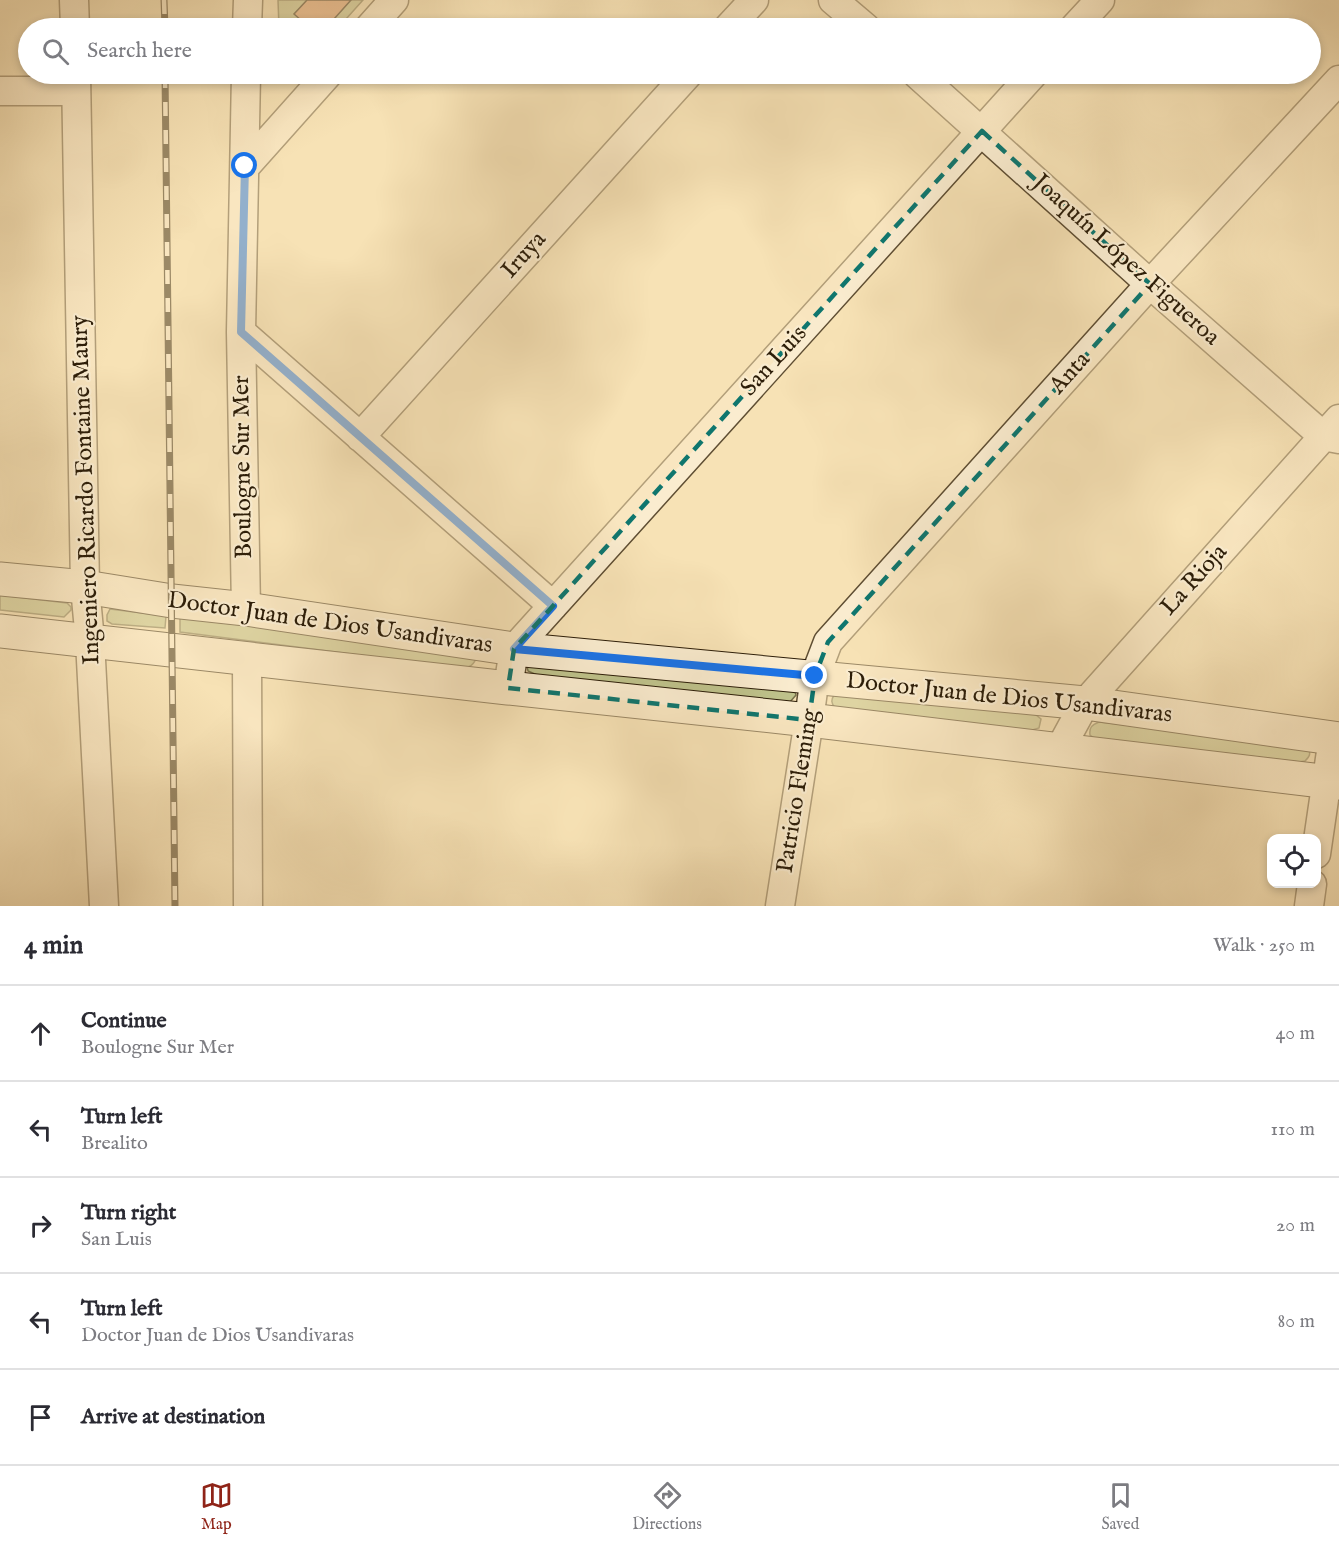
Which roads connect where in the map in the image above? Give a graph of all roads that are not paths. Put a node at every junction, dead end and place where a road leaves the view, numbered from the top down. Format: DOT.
graph roads {
  1 [pos="74,0"];
  2 [pos="248,0"];
  3 [pos="394,0"];
  4 [pos="754,0"];
  5 [pos="833,0"];
  6 [pos="1100,0"];
  7 [pos="75,18"];
  8 [pos="247,18"];
  9 [pos="378,18"];
  10 [pos="737,18"];
  11 [pos="854,18"];
  12 [pos="1083,18"];
  13 [pos="1339,80"];
  14 [pos="59,84"];
  15 [pos="76,84"];
  16 [pos="246,84"];
  17 [pos="319,84"];
  18 [pos="679,84"];
  19 [pos="928,84"];
  20 [pos="1024,84"];
  21 [pos="0,91"];
  22 [pos="982,131"];
  23 [pos="245,166"];
  24 [pos="1150,284"];
  25 [pos="241,332"];
  26 [pos="1334,431"];
  27 [pos="360,437"];
  28 [pos="0,579"];
  29 [pos="85,587"];
  30 [pos="553,606"];
  31 [pos="246,609"];
  32 [pos="0,631"];
  33 [pos="90,641"];
  34 [pos="514,649"];
  35 [pos="247,659"];
  36 [pos="815,676"];
  37 [pos="508,688"];
  38 [pos="1085,703"];
  39 [pos="809,720"];
  40 [pos="1336,739"];
  41 [pos="1060,749"];
  42 [pos="1333,782"];
  43 [pos="1321,836"];
  44 [pos="1311,888"];
  45 [pos="104,906"];
  46 [pos="248,906"];
  47 [pos="780,906"];
  48 [pos="1309,906"];
  1 -- 7 [label="street"];
  2 -- 8 [label="street"];
  3 -- 9 [label="street"];
  4 -- 10 [label="street"];
  5 -- 11 [label="street"];
  6 -- 12 [label="street"];
  13 -- 24 [label="street, Anta"];
  14 -- 21 [label="street"];
  15 -- 29 [label="street, Ingeniero Ricardo Fontaine Maury"];
  16 -- 23 [label="street, Boulogne Sur Mer"];
  17 -- 23 [label="street"];
  18 -- 27 [label="street, Iruya"];
  19 -- 22 [label="street, Joaquín López Figueroa"];
  20 -- 22 [label="street, San Luis"];
  22 -- 24 [label="street, Joaquín López Figueroa"];
  22 -- 30 [label="street, San Luis"];
  23 -- 25 [label="street, Boulogne Sur Mer"];
  24 -- 26 [label="street, Joaquín López Figueroa"];
  24 -- 36 [label="street, Anta"];
  25 -- 27 [label="street"];
  25 -- 31 [label="street, Boulogne Sur Mer"];
  26 -- 38 [label="street, La Rioja"];
  27 -- 30 [label="street"];
  28 -- 29 [label="main road, Doctor Juan de Dios Usandivaras"];
  29 -- 31 [label="main road, Doctor Juan de Dios Usandivaras"];
  29 -- 33 [label="street, Ingeniero Ricardo Fontaine Maury"];
  30 -- 34 [label="street, San Luis"];
  31 -- 34 [label="main road, Doctor Juan de Dios Usandivaras"];
  32 -- 33 [label="main road, Doctor Juan de Dios Usandivaras"];
  33 -- 35 [label="main road, Doctor Juan de Dios Usandivaras"];
  33 -- 45 [label="street, Ingeniero Ricardo Fontaine Maury"];
  34 -- 36 [label="main road, Doctor Juan de Dios Usandivaras"];
  34 -- 37 [label="street"];
  35 -- 37 [label="main road, Doctor Juan de Dios Usandivaras"];
  35 -- 46 [label="street"];
  36 -- 38 [label="main road, Doctor Juan de Dios Usandivaras"];
  36 -- 39 [label="street, Patricio Fleming"];
  37 -- 39 [label="main road, Doctor Juan de Dios Usandivaras"];
  38 -- 40 [label="main road, Doctor Juan de Dios Usandivaras"];
  38 -- 41 [label="street, La Rioja"];
  39 -- 41 [label="main road, Doctor Juan de Dios Usandivaras"];
  39 -- 47 [label="street, Patricio Fleming"];
  40 -- 42 [label="street"];
  41 -- 42 [label="main road, Doctor Juan de Dios Usandivaras"];
  42 -- 43 [label="street"];
  44 -- 48 [label="street"];
}
